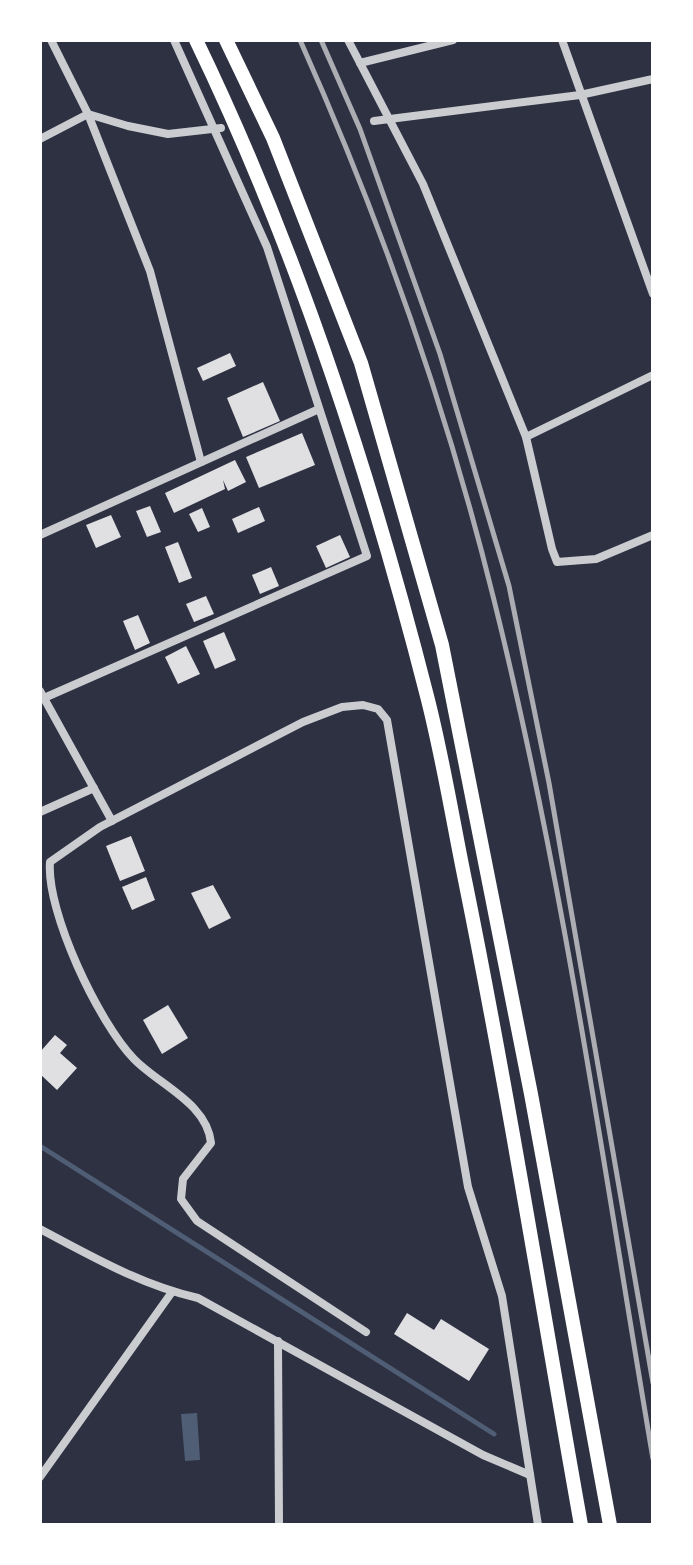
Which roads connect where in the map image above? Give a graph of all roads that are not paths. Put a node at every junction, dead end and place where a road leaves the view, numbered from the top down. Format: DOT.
graph roads {
  1 [pos="51,40"];
  2 [pos="174,40"];
  3 [pos="196,40"];
  4 [pos="226,40"];
  5 [pos="348,40"];
  6 [pos="453,40"];
  7 [pos="562,40"];
  8 [pos="360,63"];
  9 [pos="653,79"];
  10 [pos="580,95"];
  11 [pos="88,114"];
  12 [pos="388,119"];
  13 [pos="374,121"];
  14 [pos="218,128"];
  15 [pos="40,139"];
  16 [pos="653,294"];
  17 [pos="653,375"];
  18 [pos="319,409"];
  19 [pos="526,437"];
  20 [pos="201,462"];
  21 [pos="40,535"];
  22 [pos="653,535"];
  23 [pos="42,694"];
  24 [pos="94,788"];
  25 [pos="40,812"];
  26 [pos="112,821"];
  27 [pos="40,1229"];
  28 [pos="172,1292"];
  29 [pos="366,1332"];
  30 [pos="278,1341"];
  31 [pos="530,1475"];
  32 [pos="40,1477"];
  33 [pos="279,1525"];
  34 [pos="538,1525"];
  35 [pos="581,1525"];
  36 [pos="610,1525"];
  1 -- 11 [label="street"];
  2 -- 14 [label="street"];
  3 -- 35 [label="highway"];
  4 -- 36 [label="highway"];
  5 -- 8 [label="street"];
  6 -- 8 [label="street"];
  7 -- 10 [label="street"];
  8 -- 12 [label="street"];
  9 -- 10 [label="street"];
  10 -- 12 [label="street"];
  10 -- 16 [label="street"];
  11 -- 14 [label="street"];
  11 -- 15 [label="street"];
  11 -- 20 [label="street"];
  12 -- 13 [label="street"];
  12 -- 19 [label="street"];
  14 -- 18 [label="street"];
  17 -- 19 [label="street"];
  18 -- 20 [label="street"];
  18 -- 23 [label="street"];
  19 -- 22 [label="street"];
  20 -- 21 [label="street"];
  23 -- 24 [label="street"];
  24 -- 25 [label="street"];
  24 -- 26 [label="street"];
  26 -- 29 [label="street"];
  26 -- 31 [label="street"];
  27 -- 28 [label="street"];
  28 -- 30 [label="street"];
  28 -- 32 [label="street"];
  30 -- 31 [label="street"];
  30 -- 33 [label="street"];
  31 -- 34 [label="street"];
}
